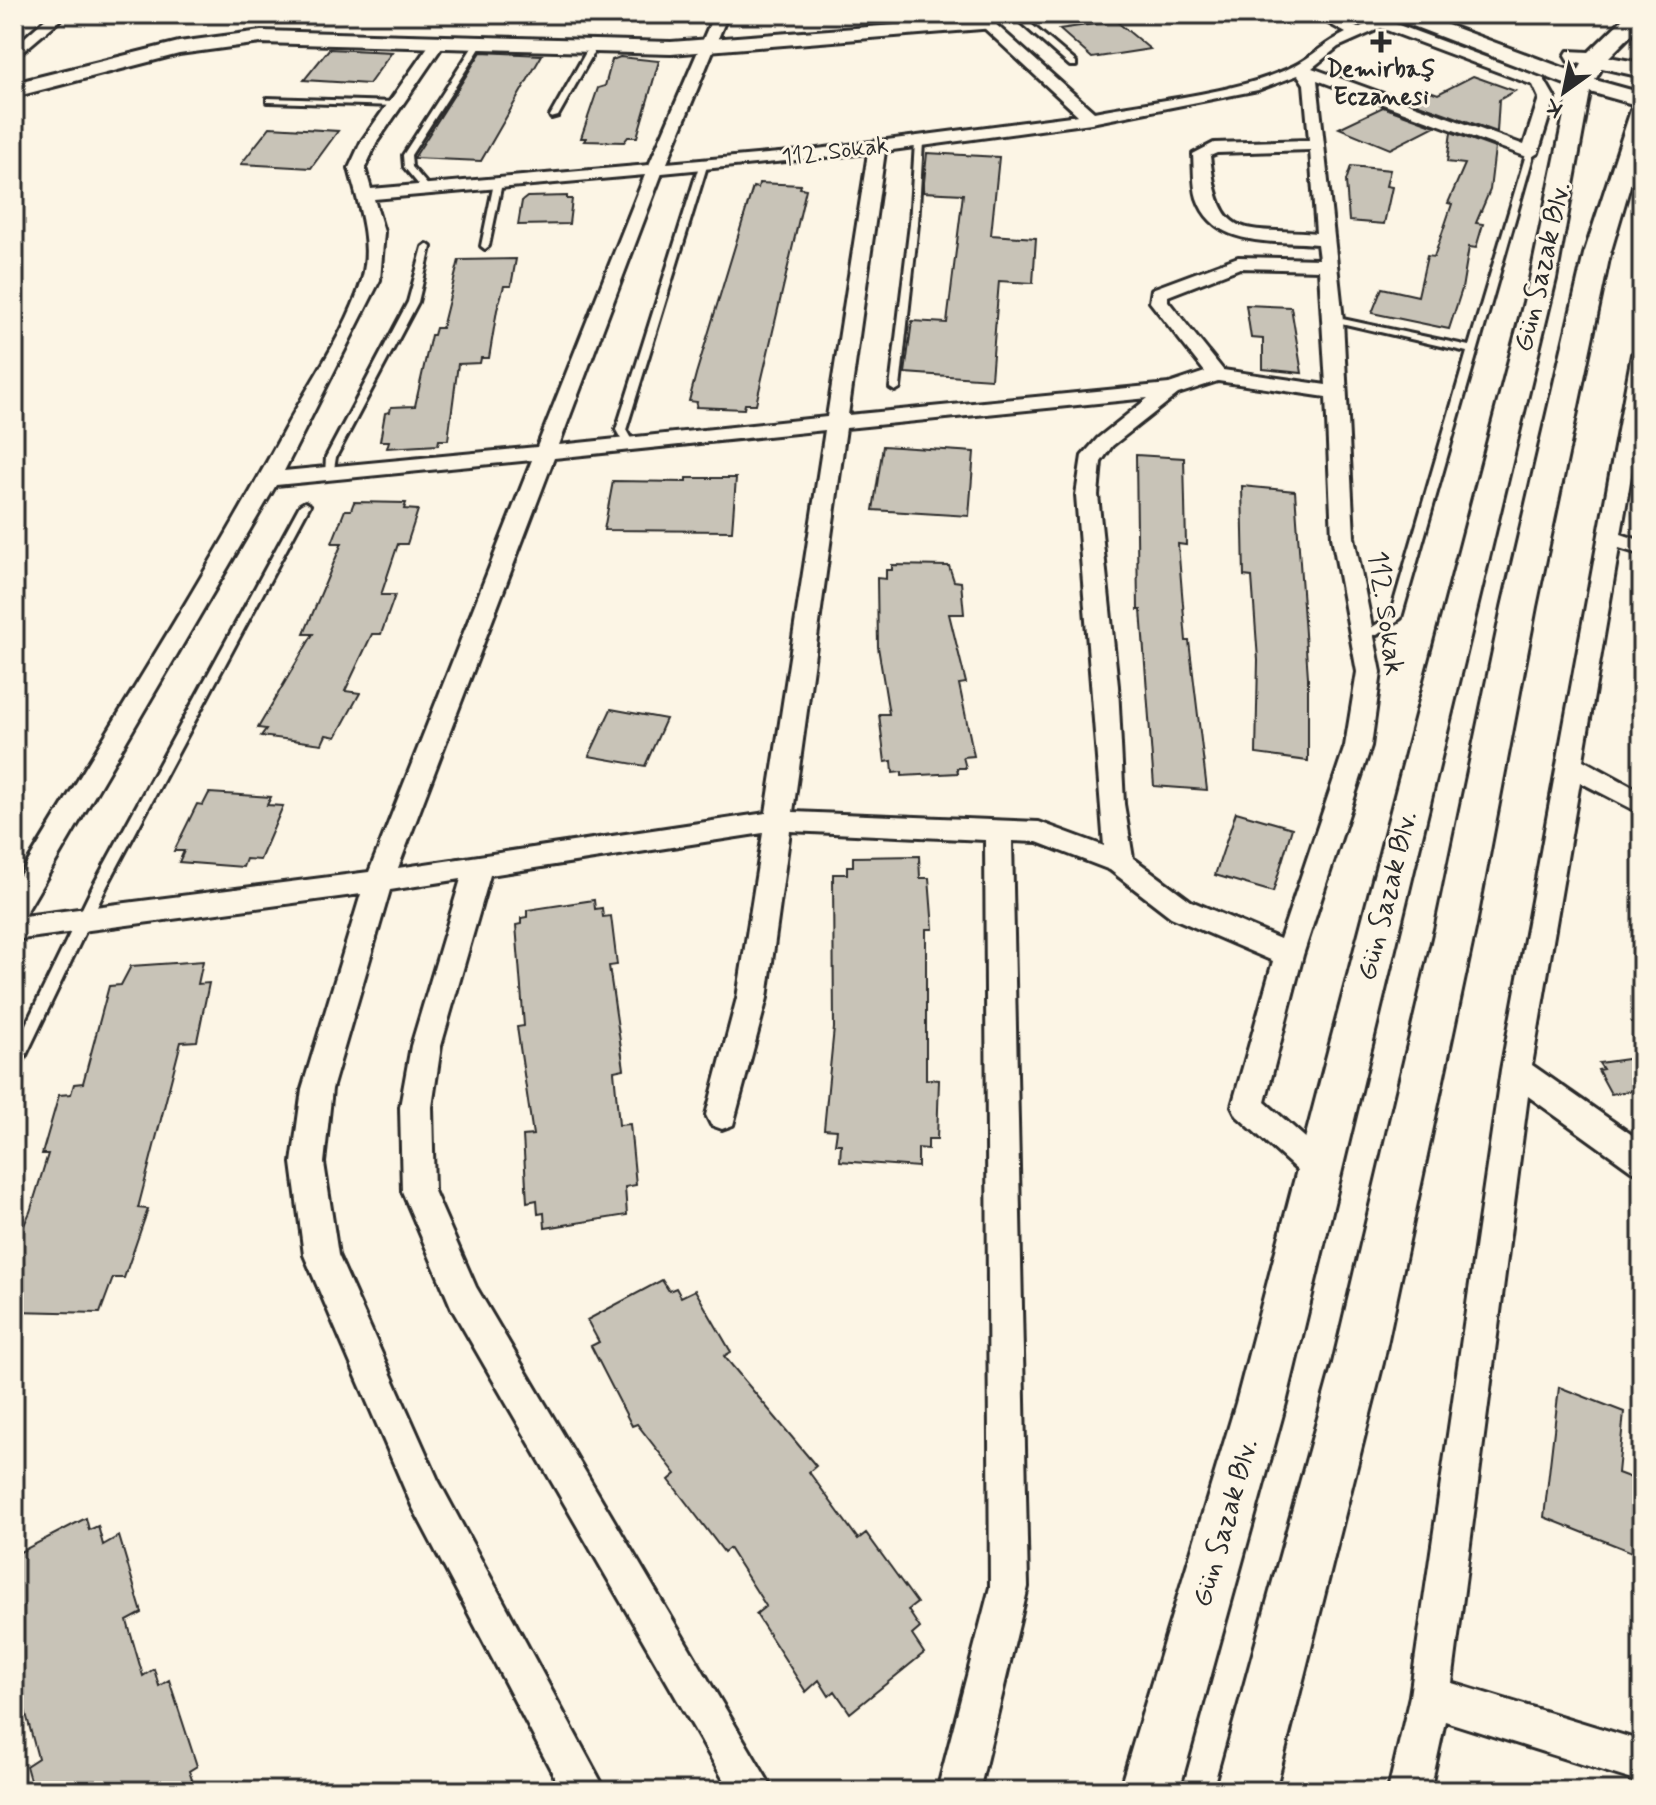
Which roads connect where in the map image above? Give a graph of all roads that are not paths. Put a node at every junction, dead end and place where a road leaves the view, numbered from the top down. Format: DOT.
graph roads {
  1 [pos="60,14"];
  2 [pos="721,14"];
  3 [pos="1015,14"];
  4 [pos="1319,14"];
  5 [pos="1640,14"];
  6 [pos="1395,16"];
  7 [pos="982,19"];
  8 [pos="1357,33"];
  9 [pos="439,41"];
  10 [pos="480,42"];
  11 [pos="594,45"];
  12 [pos="706,46"];
  13 [pos="17,53"];
  14 [pos="1073,64"];
  15 [pos="1301,69"];
  16 [pos="1642,70"];
  17 [pos="1589,71"];
  18 [pos="14,90"];
  19 [pos="270,100"];
  20 [pos="1642,100"];
  21 [pos="395,104"];
  22 [pos="1642,107"];
  23 [pos="554,116"];
  24 [pos="1091,118"];
  25 [pos="919,142"];
  26 [pos="1317,145"];
  27 [pos="877,147"];
  28 [pos="1530,153"];
  29 [pos="703,166"];
  30 [pos="655,171"];
  31 [pos="498,183"];
  32 [pos="427,189"];
  33 [pos="363,195"];
  34 [pos="1323,239"];
  35 [pos="485,246"];
  36 [pos="427,247"];
  37 [pos="1326,265"];
  38 [pos="1333,320"];
  39 [pos="1472,350"];
  40 [pos="1642,354"];
  41 [pos="1217,375"];
  42 [pos="895,388"];
  43 [pos="1171,390"];
  44 [pos="1338,393"];
  45 [pos="839,420"];
  46 [pos="1635,439"];
  47 [pos="629,444"];
  48 [pos="545,454"];
  49 [pos="329,473"];
  50 [pos="1632,478"];
  51 [pos="269,479"];
  52 [pos="305,505"];
  53 [pos="1610,538"];
  54 [pos="1642,548"];
  55 [pos="1363,631"];
  56 [pos="1571,765"];
  57 [pos="1642,804"];
  58 [pos="778,821"];
  59 [pos="998,830"];
  60 [pos="1120,863"];
  61 [pos="479,866"];
  62 [pos="379,881"];
  63 [pos="14,909"];
  64 [pos="87,917"];
  65 [pos="14,929"];
  66 [pos="1289,955"];
  67 [pos="14,1065"];
  68 [pos="1516,1070"];
  69 [pos="722,1115"];
  70 [pos="1642,1160"];
  71 [pos="1319,1170"];
  72 [pos="1430,1696"];
  73 [pos="1642,1762"];
  74 [pos="578,1788"];
  75 [pos="753,1791"];
  76 [pos="958,1791"];
  77 [pos="1149,1791"];
  78 [pos="1245,1791"];
  79 [pos="1409,1791"];
  1 -- 13 [label="street"];
  2 -- 12 [label="street"];
  3 -- 14 [label="lane"];
  4 -- 8 [label="street"];
  5 -- 17 [label="main road"];
  6 -- 8 [label="street, 112. Sokak"];
  6 -- 17 [label="main road"];
  6 -- 28 [label="street"];
  7 -- 12 [label="main road"];
  7 -- 24 [label="street"];
  8 -- 15 [label="street, 112. Sokak"];
  9 -- 10 [label="main road"];
  9 -- 18 [label="main road"];
  9 -- 21 [label="street"];
  10 -- 11 [label="main road"];
  10 -- 32 [label="lane"];
  11 -- 12 [label="main road"];
  11 -- 23 [label="lane"];
  12 -- 30 [label="street"];
  15 -- 24 [label="street, 112. Sokak"];
  15 -- 26 [label="street, 112. Sokak"];
  15 -- 28 [label="street"];
  16 -- 17 [label="main road"];
  17 -- 20 [label="main road"];
  17 -- 71 [label="main road, Gün Sazak Blv."];
  19 -- 21 [label="lane"];
  21 -- 33 [label="street"];
  22 -- 78 [label="main road, Gün Sazak Blv."];
  24 -- 25 [label="street, 112. Sokak"];
  25 -- 27 [label="street, 112. Sokak"];
  25 -- 42 [label="lane"];
  26 -- 34 [label="street, 112. Sokak"];
  26 -- 34 [label="street"];
  27 -- 29 [label="street, 112. Sokak"];
  27 -- 45 [label="street"];
  28 -- 39 [label="lane"];
  29 -- 30 [label="street, 112. Sokak"];
  29 -- 47 [label="lane"];
  30 -- 31 [label="street, 112. Sokak"];
  30 -- 48 [label="street"];
  31 -- 32 [label="street, 112. Sokak"];
  31 -- 35 [label="lane"];
  32 -- 33 [label="street, 112. Sokak"];
  33 -- 51 [label="street"];
  34 -- 37 [label="street, 112. Sokak"];
  36 -- 49 [label="lane"];
  37 -- 38 [label="street, 112. Sokak"];
  37 -- 41 [label="street"];
  38 -- 39 [label="lane"];
  38 -- 44 [label="street, 112. Sokak"];
  39 -- 55 [label="lane"];
  40 -- 46 [label="street"];
  41 -- 43 [label="street"];
  41 -- 44 [label="street"];
  43 -- 45 [label="street"];
  43 -- 60 [label="street"];
  44 -- 55 [label="street, 112. Sokak"];
  45 -- 47 [label="street"];
  45 -- 58 [label="street"];
  46 -- 50 [label="street"];
  47 -- 48 [label="street"];
  48 -- 49 [label="street"];
  48 -- 62 [label="street"];
  49 -- 51 [label="street"];
  50 -- 53 [label="street"];
  51 -- 63 [label="street"];
  52 -- 64 [label="lane"];
  53 -- 54 [label="street"];
  53 -- 56 [label="street"];
  55 -- 66 [label="street, 112. Sokak"];
  56 -- 57 [label="street"];
  56 -- 68 [label="street"];
  58 -- 59 [label="street"];
  58 -- 61 [label="street"];
  58 -- 69 [label="street"];
  59 -- 60 [label="street"];
  59 -- 76 [label="street"];
  60 -- 66 [label="street"];
  61 -- 62 [label="street"];
  61 -- 75 [label="street"];
  62 -- 64 [label="street"];
  62 -- 74 [label="street"];
  64 -- 65 [label="street"];
  64 -- 67 [label="lane"];
  66 -- 71 [label="street, 112. Sokak"];
  68 -- 70 [label="street"];
  68 -- 72 [label="street"];
  71 -- 77 [label="main road, Gün Sazak Blv."];
  72 -- 73 [label="street"];
  72 -- 79 [label="street"];
}
